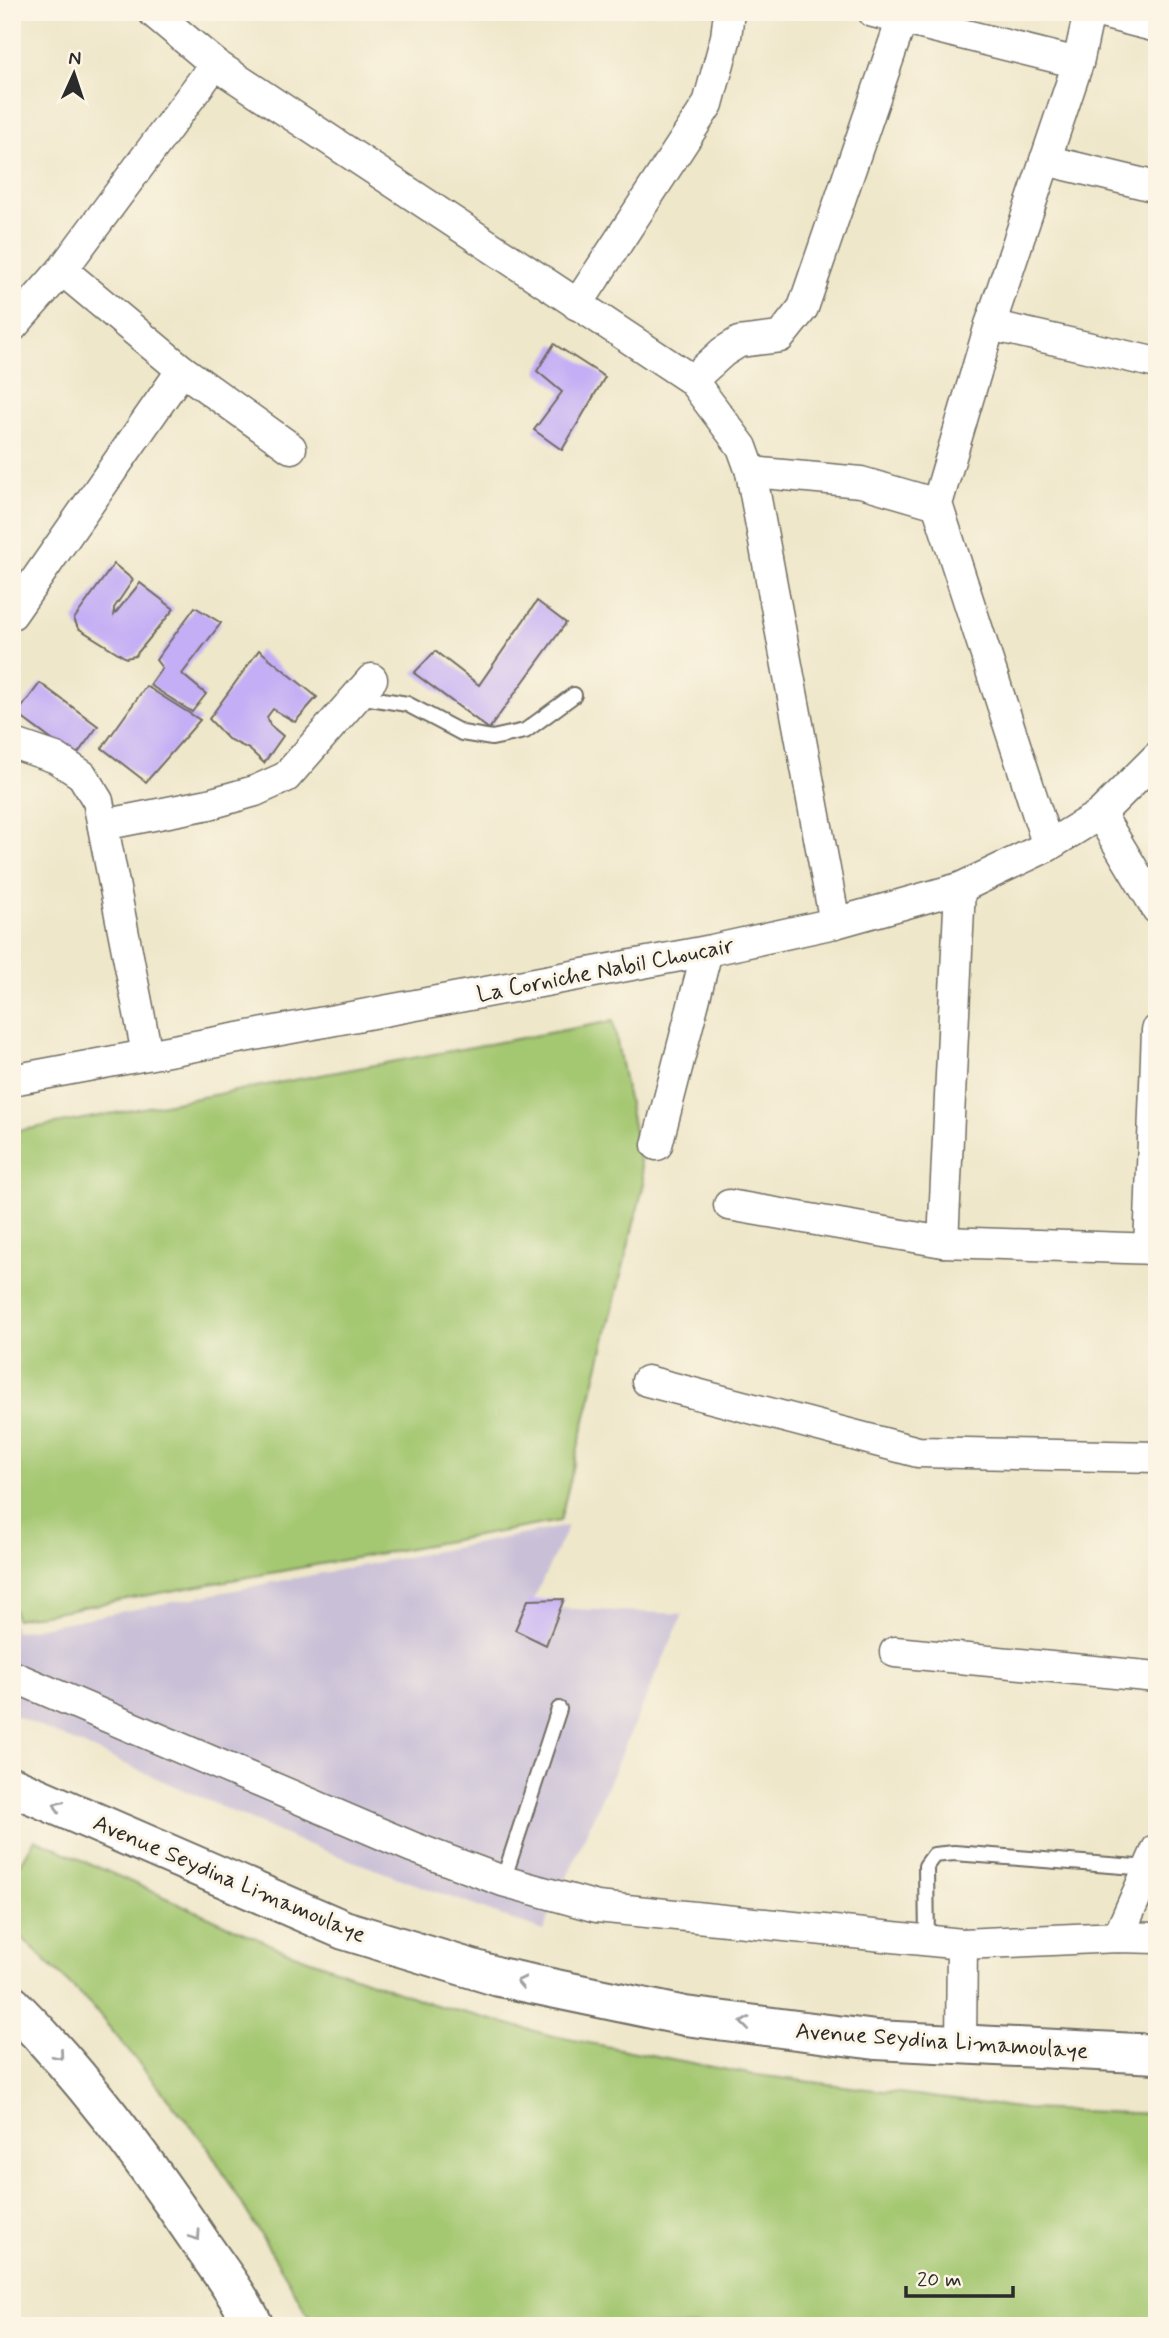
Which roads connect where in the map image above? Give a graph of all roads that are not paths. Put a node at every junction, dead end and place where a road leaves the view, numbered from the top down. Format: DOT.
graph roads {
  1 [pos="153,12"];
  2 [pos="729,12"];
  3 [pos="873,12"];
  4 [pos="1089,12"];
  5 [pos="1098,12"];
  6 [pos="911,18"];
  7 [pos="1157,27"];
  8 [pos="1078,63"];
  9 [pos="215,64"];
  10 [pos="1045,160"];
  11 [pos="1157,187"];
  12 [pos="62,270"];
  13 [pos="577,305"];
  14 [pos="990,325"];
  15 [pos="12,327"];
  16 [pos="1157,363"];
  17 [pos="182,370"];
  18 [pos="692,380"];
  19 [pos="291,448"];
  20 [pos="751,472"];
  21 [pos="937,504"];
  22 [pos="12,614"];
  23 [pos="364,688"];
  24 [pos="574,695"];
  25 [pos="12,743"];
  26 [pos="1157,757"];
  27 [pos="1100,814"];
  28 [pos="103,825"];
  29 [pos="1048,846"];
  30 [pos="960,888"];
  31 [pos="1157,909"];
  32 [pos="835,923"];
  33 [pos="707,951"];
  34 [pos="1156,1041"];
  35 [pos="147,1054"];
  36 [pos="12,1080"];
  37 [pos="657,1145"];
  38 [pos="729,1205"];
  39 [pos="943,1242"];
  40 [pos="1153,1249"];
  41 [pos="647,1381"];
  42 [pos="1157,1457"];
  43 [pos="895,1651"];
  44 [pos="12,1676"];
  45 [pos="1157,1677"];
  46 [pos="559,1709"];
  47 [pos="12,1786"];
  48 [pos="1153,1858"];
  49 [pos="503,1881"];
  50 [pos="1118,1937"];
  51 [pos="1157,1938"];
  52 [pos="927,1941"];
  53 [pos="962,1944"];
  54 [pos="12,2005"];
  55 [pos="961,2044"];
  56 [pos="1148,2054"];
  57 [pos="254,2326"];
  1 -- 9 [label="street"];
  2 -- 13 [label="street"];
  3 -- 6 [label="street"];
  4 -- 8 [label="street"];
  5 -- 7 [label="street"];
  6 -- 8 [label="street"];
  6 -- 18 [label="street"];
  8 -- 10 [label="street"];
  9 -- 12 [label="street"];
  9 -- 13 [label="street"];
  10 -- 11 [label="street"];
  10 -- 14 [label="street"];
  12 -- 15 [label="street"];
  12 -- 17 [label="street"];
  13 -- 18 [label="street"];
  14 -- 16 [label="street"];
  14 -- 21 [label="street"];
  17 -- 19 [label="street"];
  17 -- 22 [label="street"];
  18 -- 20 [label="street"];
  20 -- 21 [label="street"];
  20 -- 32 [label="street"];
  21 -- 29 [label="street"];
  23 -- 24 [label="lane"];
  23 -- 28 [label="street"];
  25 -- 28 [label="street"];
  26 -- 27 [label="street, La Corniche Nabil Choucair"];
  27 -- 29 [label="street, La Corniche Nabil Choucair"];
  27 -- 31 [label="street"];
  28 -- 35 [label="street"];
  29 -- 30 [label="street, La Corniche Nabil Choucair"];
  30 -- 32 [label="street, La Corniche Nabil Choucair"];
  30 -- 39 [label="street"];
  32 -- 33 [label="street, La Corniche Nabil Choucair"];
  33 -- 35 [label="street, La Corniche Nabil Choucair"];
  33 -- 37 [label="street"];
  34 -- 40 [label="street"];
  35 -- 36 [label="street, La Corniche Nabil Choucair"];
  38 -- 39 [label="street"];
  39 -- 40 [label="street"];
  41 -- 42 [label="street"];
  43 -- 45 [label="street"];
  44 -- 49 [label="street"];
  46 -- 49 [label="lane"];
  55 -- 47 [label="highway, Avenue Seydina Limamoulaye, one-way"];
  48 -- 50 [label="street"];
  48 -- 52 [label="lane"];
  49 -- 52 [label="street"];
  50 -- 51 [label="street"];
  50 -- 53 [label="street"];
  52 -- 53 [label="street"];
  53 -- 55 [label="street"];
  54 -- 57 [label="highway, one-way"];
  55 -- 56 [label="highway, Avenue Seydina Limamoulaye"];
}
